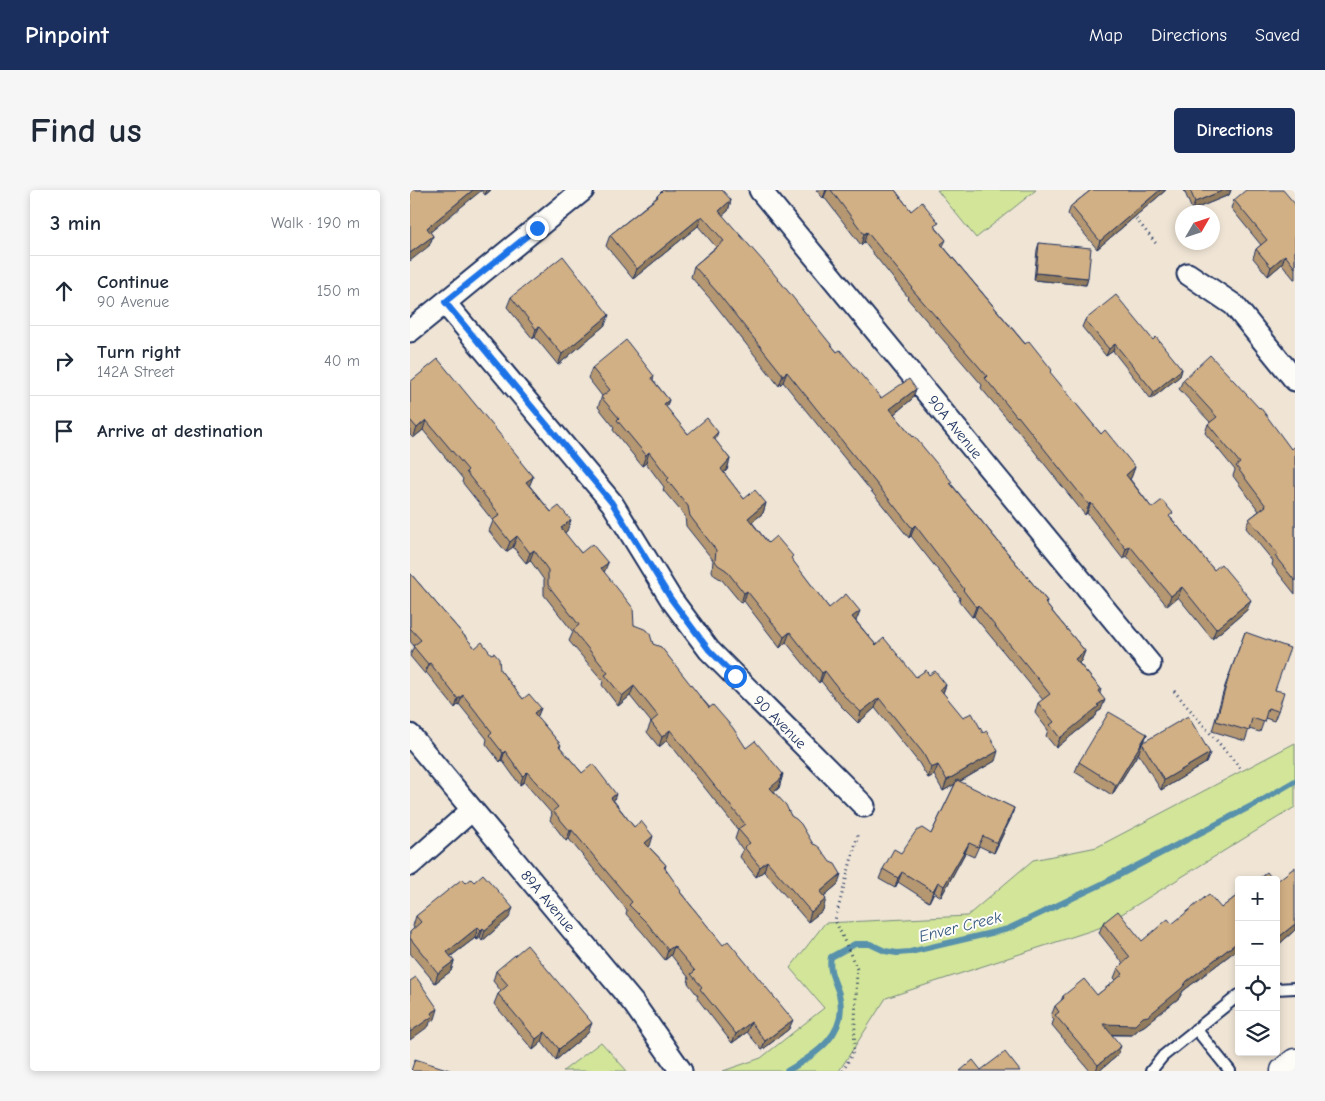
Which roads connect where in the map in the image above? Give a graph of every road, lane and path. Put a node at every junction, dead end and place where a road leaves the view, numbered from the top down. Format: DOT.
graph roads {
  1 [pos="583,190"];
  2 [pos="760,190"];
  3 [pos="1130,213"];
  4 [pos="1158,246"];
  5 [pos="1188,274"];
  6 [pos="445,302"];
  7 [pos="410,331"];
  8 [pos="1295,380"];
  9 [pos="1150,664"];
  10 [pos="1174,692"];
  11 [pos="410,735"];
  12 [pos="1241,769"];
  13 [pos="864,806"];
  14 [pos="472,810"];
  15 [pos="858,835"];
  16 [pos="410,865"];
  17 [pos="1295,988"];
  18 [pos="1280,989"];
  19 [pos="1235,998"];
  20 [pos="1196,1029"];
  21 [pos="1295,1063"];
  22 [pos="681,1071"];
  23 [pos="843,1071"];
  24 [pos="1151,1071"];
  25 [pos="1230,1071"];
  26 [pos="1284,1071"];
  1 -- 6 [label="street"];
  2 -- 9 [label="street, 90A Avenue"];
  3 -- 4 [label="path"];
  5 -- 8 [label="street"];
  6 -- 7 [label="street"];
  6 -- 13 [label="street, 90 Avenue"];
  10 -- 12 [label="path"];
  11 -- 14 [label="street, 89A Avenue"];
  14 -- 16 [label="street"];
  14 -- 22 [label="street, 89A Avenue"];
  15 -- 23 [label="path"];
  17 -- 18 [label="lane"];
  19 -- 20 [label="lane"];
  20 -- 24 [label="lane"];
  20 -- 25 [label="lane"];
  21 -- 26 [label="main road"];
}
